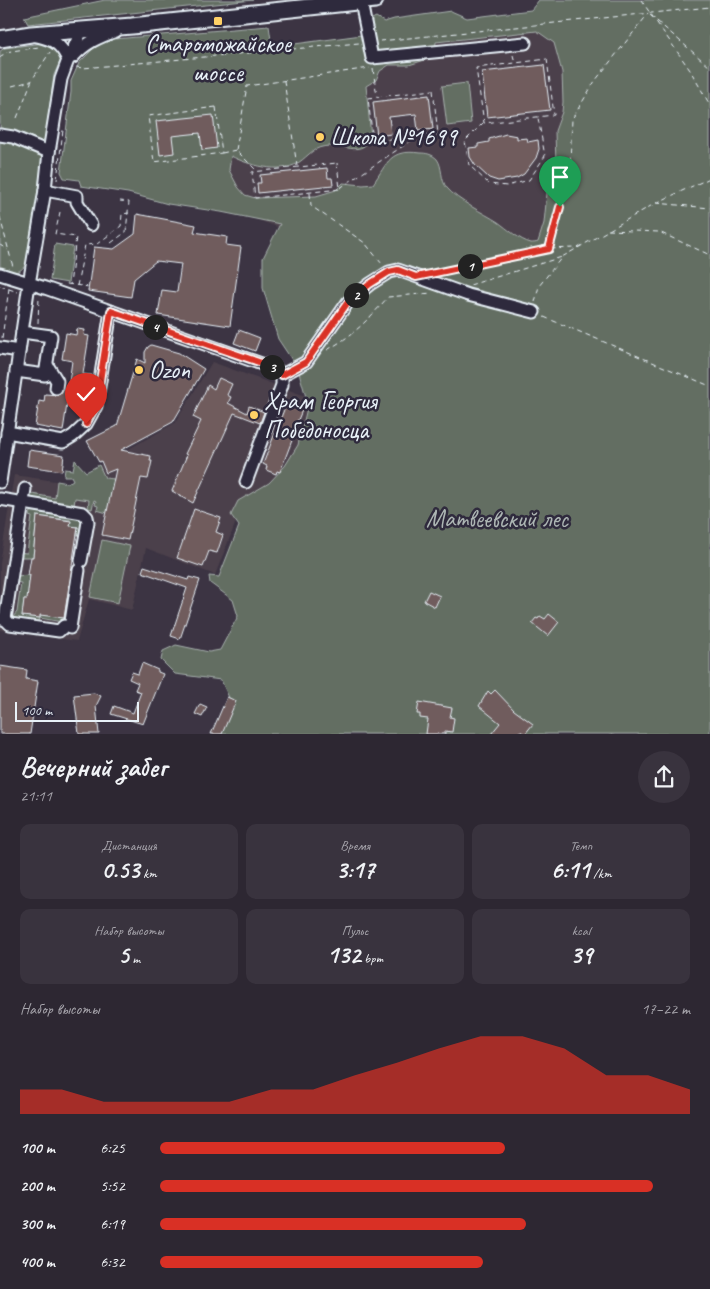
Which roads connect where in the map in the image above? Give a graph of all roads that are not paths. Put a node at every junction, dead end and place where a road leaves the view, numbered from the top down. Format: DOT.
graph roads {
  1 [pos="368,1"];
  2 [pos="132,26"];
  3 [pos="82,30"];
  4 [pos="31,34"];
  5 [pos="0,39"];
  6 [pos="524,43"];
  7 [pos="69,65"];
  8 [pos="0,135"];
  9 [pos="49,152"];
  10 [pos="45,190"];
  11 [pos="91,225"];
  12 [pos="0,274"];
  13 [pos="29,284"];
  14 [pos="111,311"];
  15 [pos="534,312"];
  16 [pos="22,332"];
  17 [pos="0,348"];
  18 [pos="19,351"];
  19 [pos="47,365"];
  20 [pos="16,371"];
  21 [pos="282,375"];
  22 [pos="56,388"];
  23 [pos="7,435"];
  24 [pos="68,446"];
  25 [pos="0,482"];
  26 [pos="246,482"];
  27 [pos="24,489"];
  28 [pos="0,499"];
  29 [pos="22,504"];
  30 [pos="3,619"];
  1 -- 2 [label="main road"];
  1 -- 6 [label="street"];
  2 -- 3 [label="main road"];
  2 -- 7 [label="street"];
  3 -- 4 [label="main road"];
  3 -- 7 [label="street"];
  4 -- 5 [label="main road"];
  4 -- 7 [label="street"];
  7 -- 9 [label="street"];
  8 -- 9 [label="street"];
  9 -- 10 [label="street"];
  10 -- 11 [label="street"];
  10 -- 13 [label="street"];
  12 -- 13 [label="street"];
  13 -- 14 [label="street"];
  13 -- 16 [label="street"];
  14 -- 21 [label="street"];
  14 -- 23 [label="street"];
  15 -- 21 [label="street"];
  16 -- 18 [label="street"];
  16 -- 19 [label="street"];
  17 -- 18 [label="street"];
  18 -- 20 [label="street"];
  19 -- 20 [label="street"];
  19 -- 22 [label="street"];
  20 -- 23 [label="street"];
  21 -- 26 [label="street"];
  23 -- 24 [label="street"];
  23 -- 25 [label="street"];
  27 -- 29 [label="street"];
  28 -- 29 [label="street"];
  29 -- 30 [label="street"];
  29 -- 30 [label="street"];
}
